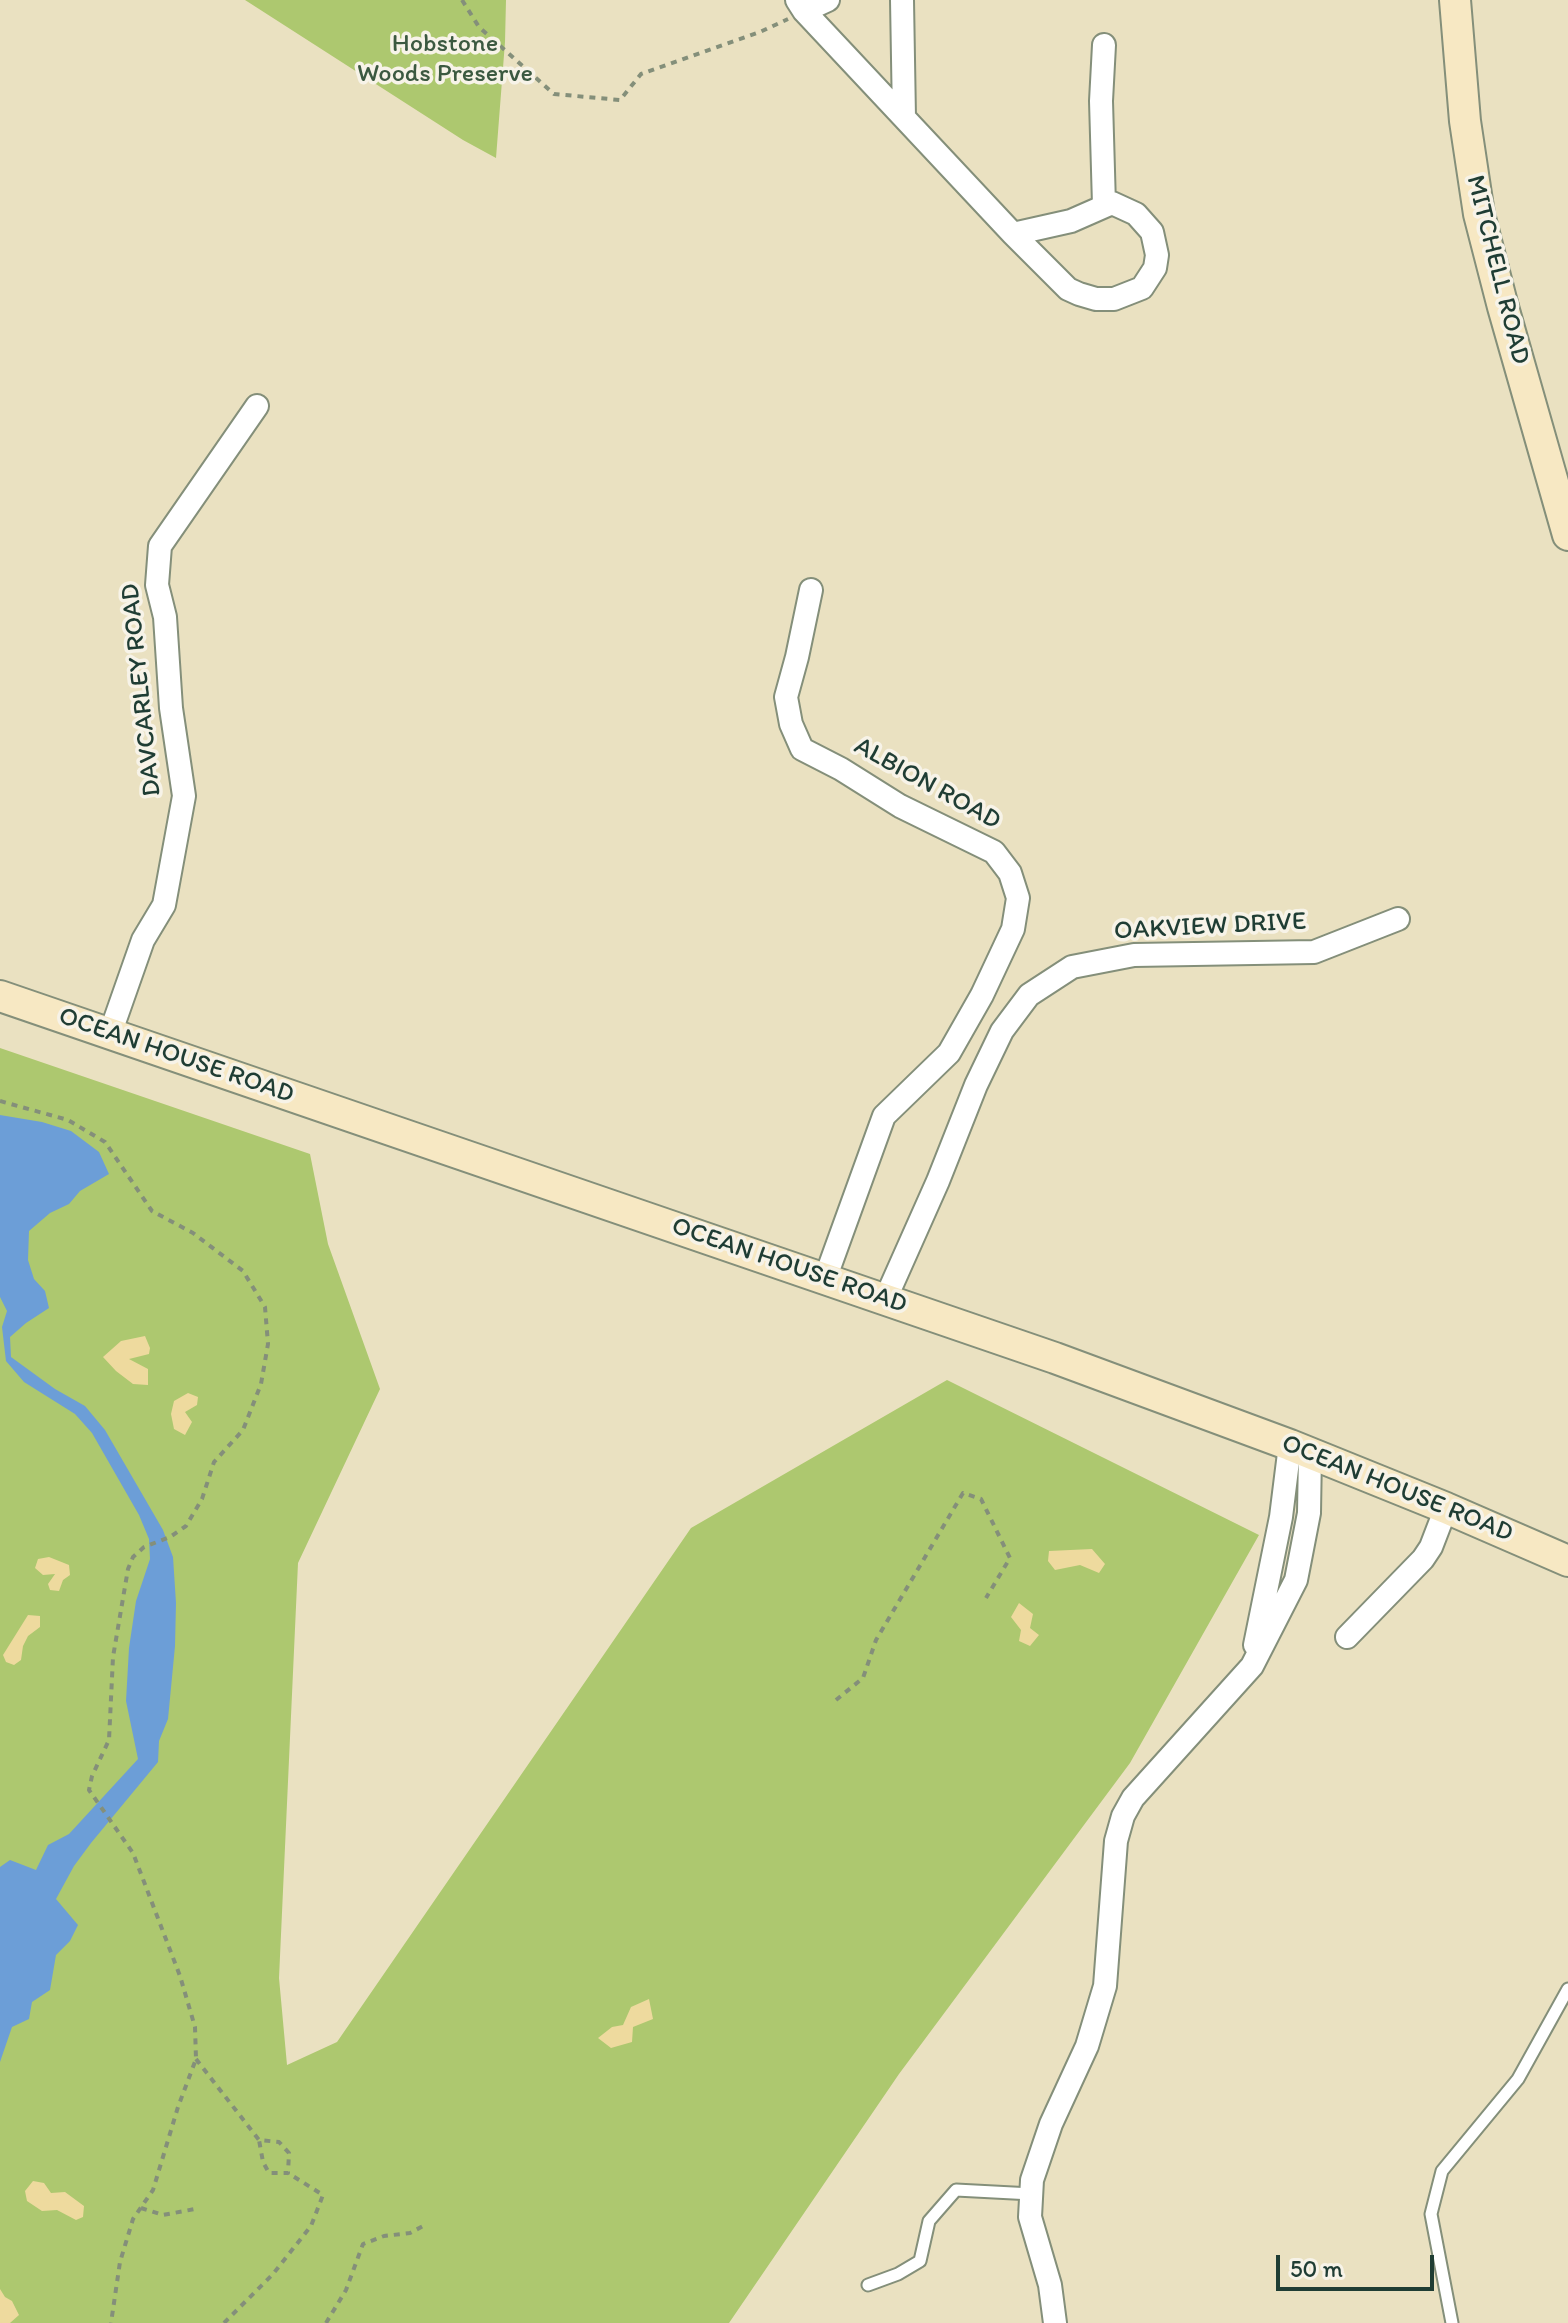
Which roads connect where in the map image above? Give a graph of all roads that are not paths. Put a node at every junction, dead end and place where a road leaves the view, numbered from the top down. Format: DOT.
graph roads {
  1 [pos="828,0"];
  2 [pos="902,0"];
  3 [pos="1455,0"];
  4 [pos="801,5"];
  5 [pos="1104,45"];
  6 [pos="904,117"];
  7 [pos="1104,205"];
  8 [pos="1013,234"];
  9 [pos="257,406"];
  10 [pos="1568,535"];
  11 [pos="811,590"];
  12 [pos="1398,919"];
  13 [pos="0,996"];
  14 [pos="110,1034"];
  15 [pos="825,1279"];
  16 [pos="885,1300"];
  17 [pos="1300,1449"];
  18 [pos="1446,1508"];
  19 [pos="1568,1561"];
  20 [pos="1347,1637"];
  21 [pos="1568,1989"];
  22 [pos="1032,2194"];
  23 [pos="868,2285"];
  24 [pos="1055,2323"];
  25 [pos="1452,2323"];
  1 -- 4 [label="street"];
  2 -- 6 [label="street"];
  3 -- 10 [label="main road, MITCHELL ROAD"];
  4 -- 6 [label="street"];
  5 -- 7 [label="street"];
  6 -- 8 [label="street"];
  7 -- 8 [label="street"];
  7 -- 8 [label="street"];
  9 -- 14 [label="street, DAVCARLEY ROAD"];
  11 -- 15 [label="street, ALBION ROAD"];
  12 -- 16 [label="street, OAKVIEW DRIVE"];
  13 -- 14 [label="main road, OCEAN HOUSE ROAD"];
  14 -- 15 [label="main road, OCEAN HOUSE ROAD"];
  15 -- 16 [label="main road, OCEAN HOUSE ROAD"];
  16 -- 17 [label="main road, OCEAN HOUSE ROAD"];
  17 -- 18 [label="main road, OCEAN HOUSE ROAD"];
  17 -- 22 [label="street"];
  18 -- 19 [label="main road, OCEAN HOUSE ROAD"];
  18 -- 20 [label="street"];
  21 -- 25 [label="lane"];
  22 -- 23 [label="lane"];
  22 -- 24 [label="street"];
}
